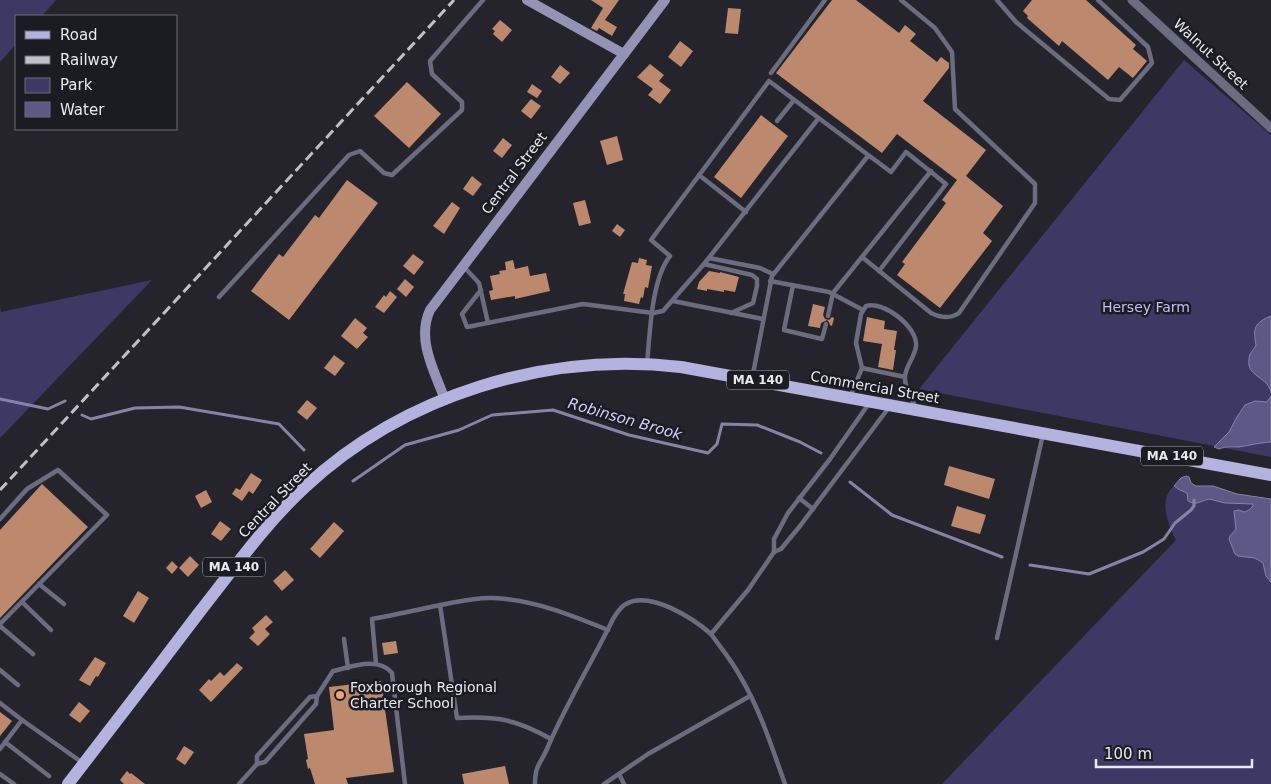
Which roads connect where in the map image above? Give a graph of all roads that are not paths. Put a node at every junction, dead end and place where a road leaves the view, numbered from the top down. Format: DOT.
graph roads {
  1 [pos="483,0"];
  2 [pos="527,0"];
  3 [pos="665,0"];
  4 [pos="825,0"];
  5 [pos="901,0"];
  6 [pos="996,0"];
  7 [pos="1098,0"];
  8 [pos="1132,0"];
  9 [pos="624,54"];
  10 [pos="771,73"];
  11 [pos="794,100"];
  12 [pos="818,119"];
  13 [pos="777,121"];
  14 [pos="1271,128"];
  15 [pos="868,156"];
  16 [pos="931,171"];
  17 [pos="699,175"];
  18 [pos="746,212"];
  19 [pos="862,257"];
  20 [pos="709,258"];
  21 [pos="704,264"];
  22 [pos="462,266"];
  23 [pos="879,271"];
  24 [pos="773,274"];
  25 [pos="770,282"];
  26 [pos="793,285"];
  27 [pos="481,290"];
  28 [pos="833,293"];
  29 [pos="219,297"];
  30 [pos="673,301"];
  31 [pos="863,310"];
  32 [pos="653,313"];
  33 [pos="731,313"];
  34 [pos="828,316"];
  35 [pos="763,319"];
  36 [pos="488,323"];
  37 [pos="826,324"];
  38 [pos="647,364"];
  39 [pos="862,368"];
  40 [pos="905,377"];
  41 [pos="752,380"];
  42 [pos="850,397"];
  43 [pos="445,400"];
  44 [pos="870,401"];
  45 [pos="891,405"];
  46 [pos="917,410"];
  47 [pos="1043,432"];
  48 [pos="1271,475"];
  49 [pos="799,498"];
  50 [pos="813,509"];
  51 [pos="0,519"];
  52 [pos="774,552"];
  53 [pos="40,584"];
  54 [pos="22,602"];
  55 [pos="64,604"];
  56 [pos="440,605"];
  57 [pos="0,625"];
  58 [pos="51,630"];
  59 [pos="608,630"];
  60 [pos="711,634"];
  61 [pos="997,638"];
  62 [pos="344,639"];
  63 [pos="33,654"];
  64 [pos="376,664"];
  65 [pos="348,668"];
  66 [pos="0,670"];
  67 [pos="18,685"];
  68 [pos="317,696"];
  69 [pos="750,696"];
  70 [pos="0,703"];
  71 [pos="22,720"];
  72 [pos="551,739"];
  73 [pos="5,742"];
  74 [pos="0,749"];
  75 [pos="84,764"];
  76 [pos="257,764"];
  77 [pos="0,774"];
  78 [pos="619,774"];
  79 [pos="49,776"];
  80 [pos="14,784"];
  81 [pos="68,784"];
  82 [pos="239,784"];
  83 [pos="405,784"];
  84 [pos="535,784"];
  85 [pos="604,784"];
  86 [pos="624,784"];
  87 [pos="785,784"];
  1 -- 29 [label="lane"];
  2 -- 9 [label="main road"];
  3 -- 9 [label="main road, Central Street"];
  4 -- 10 [label="lane"];
  5 -- 23 [label="lane"];
  6 -- 7 [label="lane"];
  8 -- 14 [label="street, Walnut Street"];
  9 -- 22 [label="main road, Central Street"];
  11 -- 12 [label="lane"];
  11 -- 13 [label="lane"];
  11 -- 17 [label="lane"];
  12 -- 15 [label="lane"];
  12 -- 18 [label="lane"];
  15 -- 16 [label="lane"];
  15 -- 24 [label="lane"];
  16 -- 19 [label="lane"];
  16 -- 23 [label="lane"];
  17 -- 18 [label="lane"];
  17 -- 32 [label="lane"];
  18 -- 20 [label="lane"];
  19 -- 23 [label="lane"];
  19 -- 28 [label="lane"];
  20 -- 21 [label="lane"];
  20 -- 24 [label="lane"];
  21 -- 30 [label="lane"];
  21 -- 33 [label="lane"];
  22 -- 27 [label="lane"];
  22 -- 43 [label="main road, Central Street"];
  24 -- 25 [label="lane"];
  25 -- 26 [label="lane"];
  25 -- 35 [label="lane"];
  26 -- 28 [label="lane"];
  26 -- 37 [label="lane"];
  27 -- 36 [label="lane"];
  27 -- 36 [label="lane"];
  28 -- 31 [label="lane"];
  28 -- 34 [label="lane"];
  30 -- 32 [label="lane"];
  30 -- 33 [label="lane"];
  31 -- 39 [label="lane"];
  31 -- 40 [label="lane"];
  32 -- 36 [label="lane"];
  32 -- 38 [label="lane"];
  33 -- 35 [label="lane"];
  35 -- 41 [label="lane"];
  38 -- 41 [label="main road, Commercial Street / MA 140"];
  38 -- 43 [label="main road, Commercial Street / MA 140"];
  39 -- 40 [label="lane"];
  39 -- 42 [label="lane"];
  40 -- 46 [label="lane"];
  41 -- 42 [label="main road, Commercial Street / MA 140"];
  42 -- 44 [label="main road, Commercial Street / MA 140"];
  43 -- 75 [label="main road, Central Street / MA 140"];
  44 -- 45 [label="main road, Commercial Street / MA 140"];
  44 -- 49 [label="lane"];
  45 -- 46 [label="main road, Commercial Street / MA 140"];
  45 -- 50 [label="lane"];
  46 -- 47 [label="main road, Commercial Street / MA 140"];
  47 -- 48 [label="main road, Commercial Street / MA 140"];
  47 -- 61 [label="lane"];
  49 -- 50 [label="lane"];
  49 -- 52 [label="lane"];
  50 -- 52 [label="lane"];
  51 -- 53 [label="lane"];
  52 -- 60 [label="lane"];
  53 -- 54 [label="lane"];
  53 -- 55 [label="lane"];
  54 -- 57 [label="lane"];
  54 -- 58 [label="lane"];
  56 -- 59 [label="lane"];
  56 -- 64 [label="lane"];
  56 -- 72 [label="lane"];
  57 -- 63 [label="lane"];
  59 -- 60 [label="lane"];
  59 -- 72 [label="lane"];
  60 -- 69 [label="lane"];
  62 -- 65 [label="lane"];
  64 -- 65 [label="lane"];
  64 -- 83 [label="lane"];
  65 -- 68 [label="lane"];
  66 -- 67 [label="lane"];
  68 -- 76 [label="lane"];
  68 -- 76 [label="lane"];
  69 -- 78 [label="lane"];
  69 -- 87 [label="lane"];
  70 -- 71 [label="lane"];
  71 -- 73 [label="lane"];
  71 -- 75 [label="lane"];
  72 -- 84 [label="lane"];
  73 -- 74 [label="lane"];
  73 -- 79 [label="lane"];
  75 -- 81 [label="main road, Central Street / MA 140"];
  76 -- 82 [label="lane"];
  77 -- 80 [label="lane"];
  78 -- 85 [label="lane"];
  78 -- 86 [label="lane"];
}
